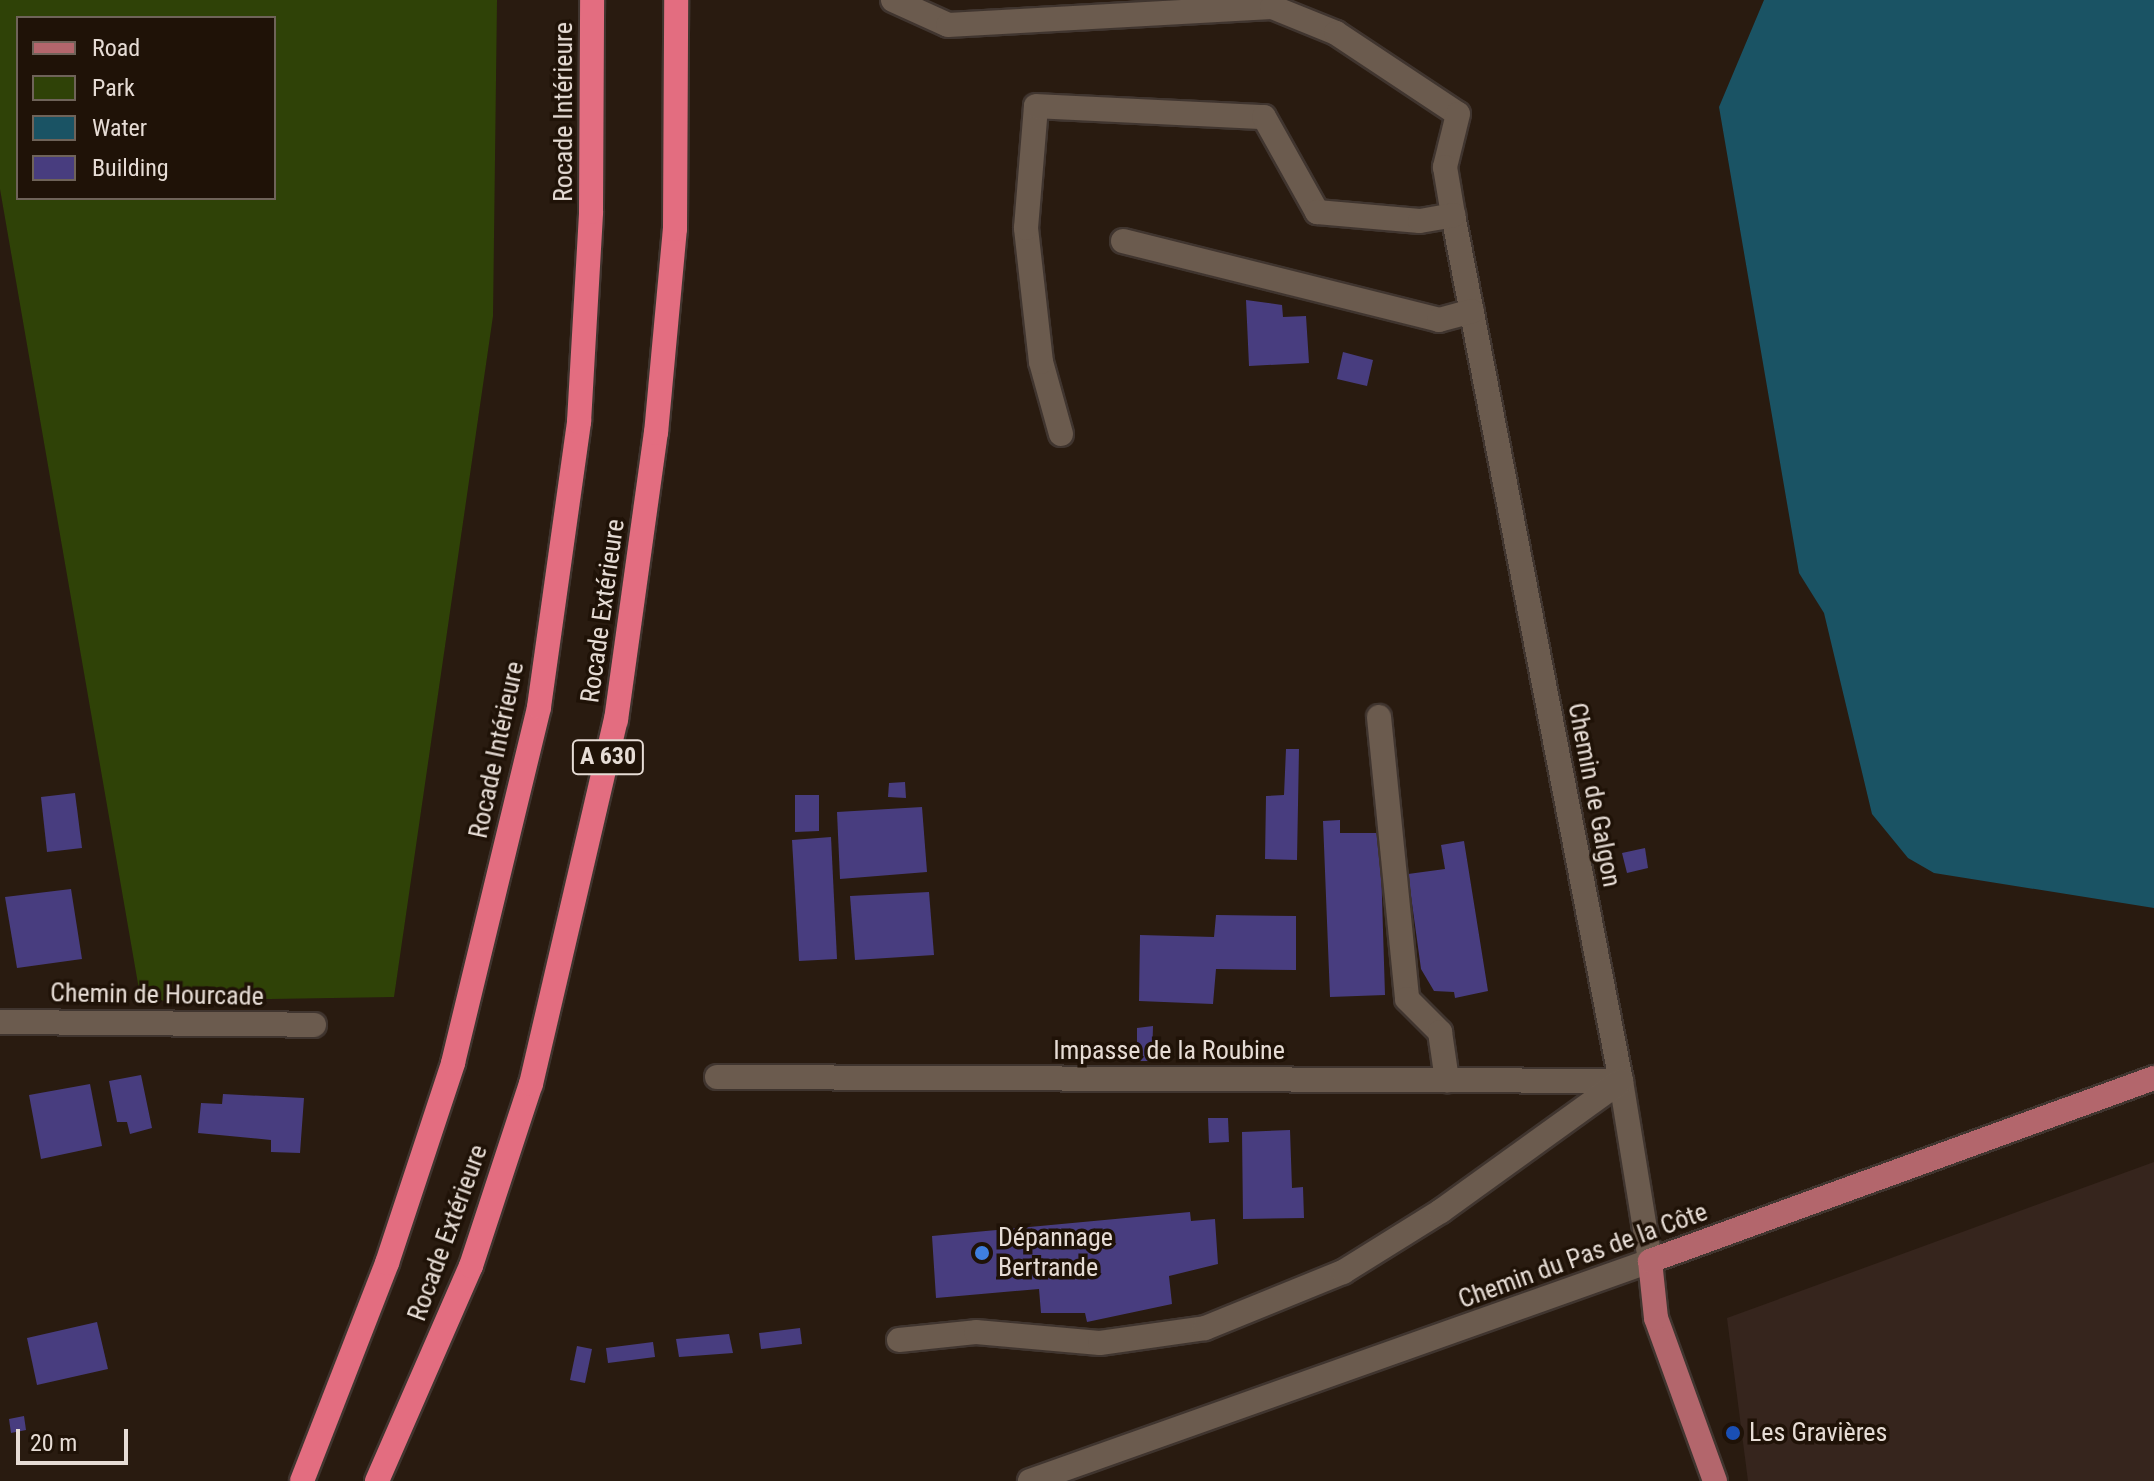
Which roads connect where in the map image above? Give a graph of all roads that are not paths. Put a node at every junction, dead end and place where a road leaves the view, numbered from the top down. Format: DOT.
graph roads {
  1 [pos="592,0"];
  2 [pos="676,0"];
  3 [pos="893,0"];
  4 [pos="1453,215"];
  5 [pos="1123,241"];
  6 [pos="1472,311"];
  7 [pos="1061,434"];
  8 [pos="1379,717"];
  9 [pos="0,1022"];
  10 [pos="314,1025"];
  11 [pos="717,1077"];
  12 [pos="2154,1078"];
  13 [pos="1447,1080"];
  14 [pos="1621,1081"];
  15 [pos="1650,1261"];
  16 [pos="899,1340"];
  17 [pos="302,1481"];
  18 [pos="377,1481"];
  19 [pos="1030,1481"];
  20 [pos="1715,1481"];
  1 -- 17 [label="highway, Rocade Intérieure / A 630"];
  2 -- 18 [label="highway, Rocade Extérieure / A 630"];
  3 -- 4 [label="street, Chemin de Galgon"];
  4 -- 6 [label="street, Chemin de Galgon"];
  4 -- 7 [label="street"];
  5 -- 6 [label="street"];
  6 -- 14 [label="street, Chemin de Galgon"];
  8 -- 13 [label="street"];
  9 -- 10 [label="street, Chemin de Hourcade"];
  11 -- 13 [label="street, Impasse de la Roubine"];
  12 -- 15 [label="main road, Chemin du Pas de la Côte"];
  13 -- 14 [label="street, Impasse de la Roubine"];
  14 -- 15 [label="street, Chemin de Galgon"];
  14 -- 16 [label="street"];
  15 -- 19 [label="street, Chemin du Pas de la Côte"];
  15 -- 20 [label="main road, Chemin de Galgon"];
}
